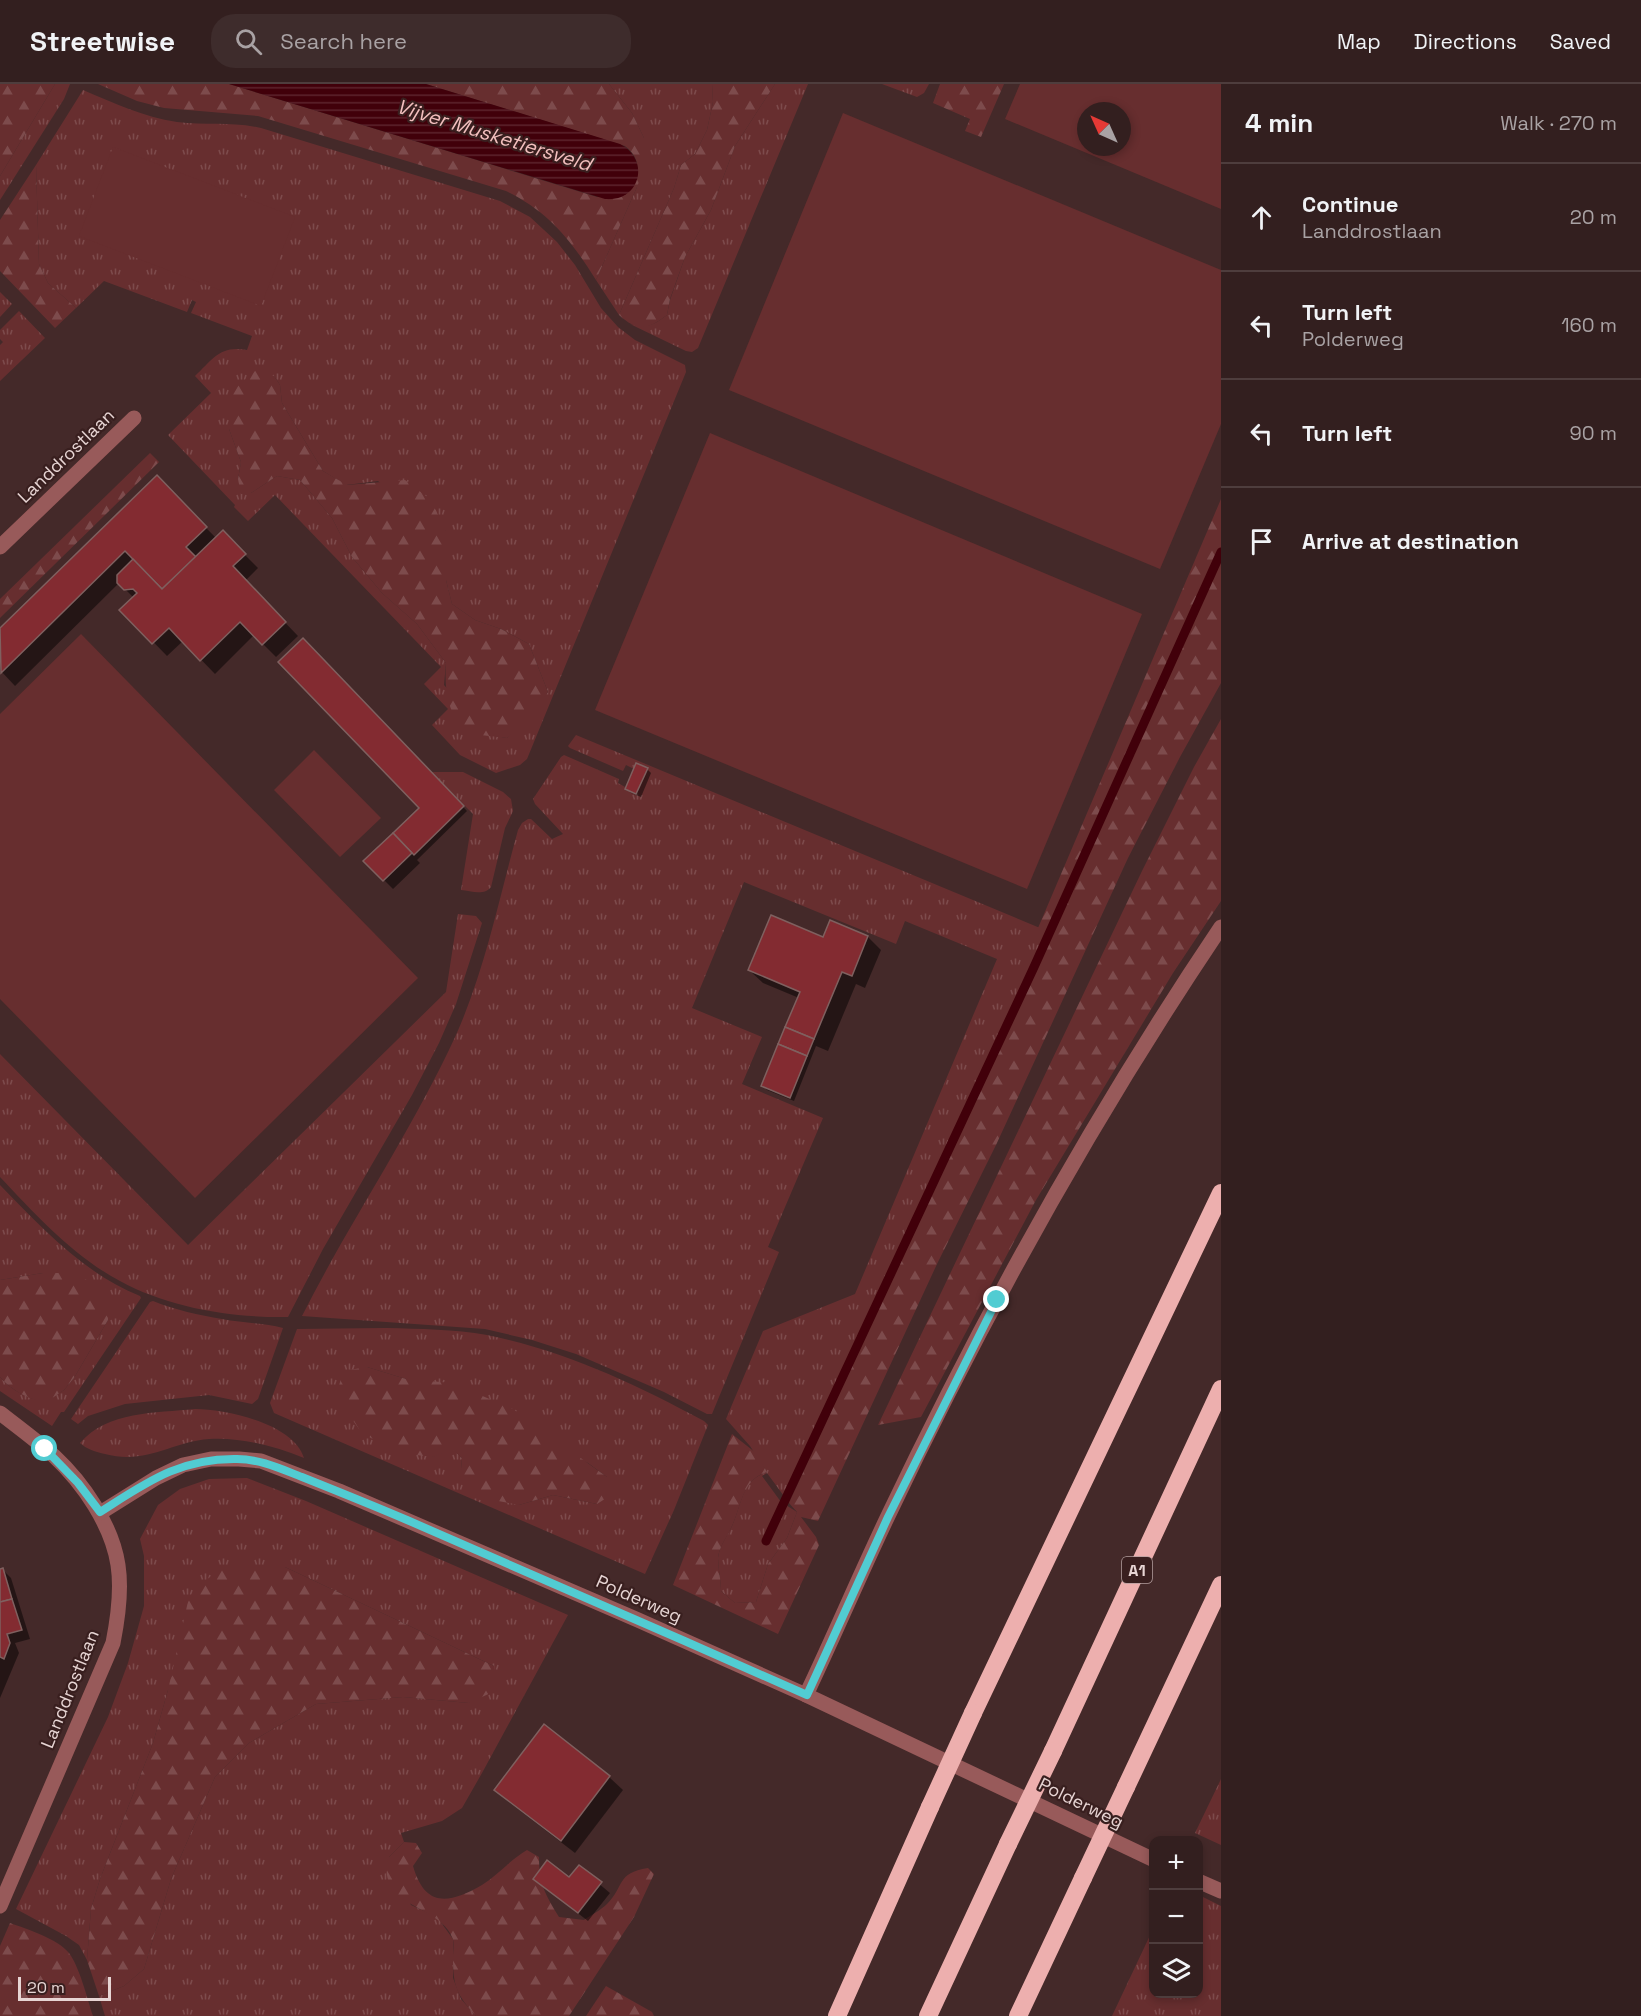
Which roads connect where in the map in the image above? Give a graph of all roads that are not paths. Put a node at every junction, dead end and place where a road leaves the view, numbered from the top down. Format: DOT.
graph roads {
  1 [pos="134,418"];
  2 [pos="0,547"];
  3 [pos="1221,927"];
  4 [pos="1221,1193"];
  5 [pos="1221,1389"];
  6 [pos="0,1413"];
  7 [pos="100,1512"];
  8 [pos="1221,1585"];
  9 [pos="807,1695"];
  10 [pos="1149,1858"];
  11 [pos="1203,1883"];
  12 [pos="1221,1891"];
  13 [pos="0,1906"];
  14 [pos="837,2016"];
  15 [pos="928,2016"];
  16 [pos="1018,2016"];
  1 -- 2 [label="street, Landdrostlaan"];
  3 -- 9 [label="street"];
  4 -- 14 [label="highway, bridge"];
  5 -- 15 [label="highway, A1, bridge"];
  6 -- 7 [label="street, Landdrostlaan"];
  7 -- 9 [label="street, Polderweg"];
  7 -- 13 [label="street, Landdrostlaan"];
  8 -- 16 [label="highway, bridge"];
  9 -- 10 [label="street, Polderweg"];
  11 -- 12 [label="street"];
}
